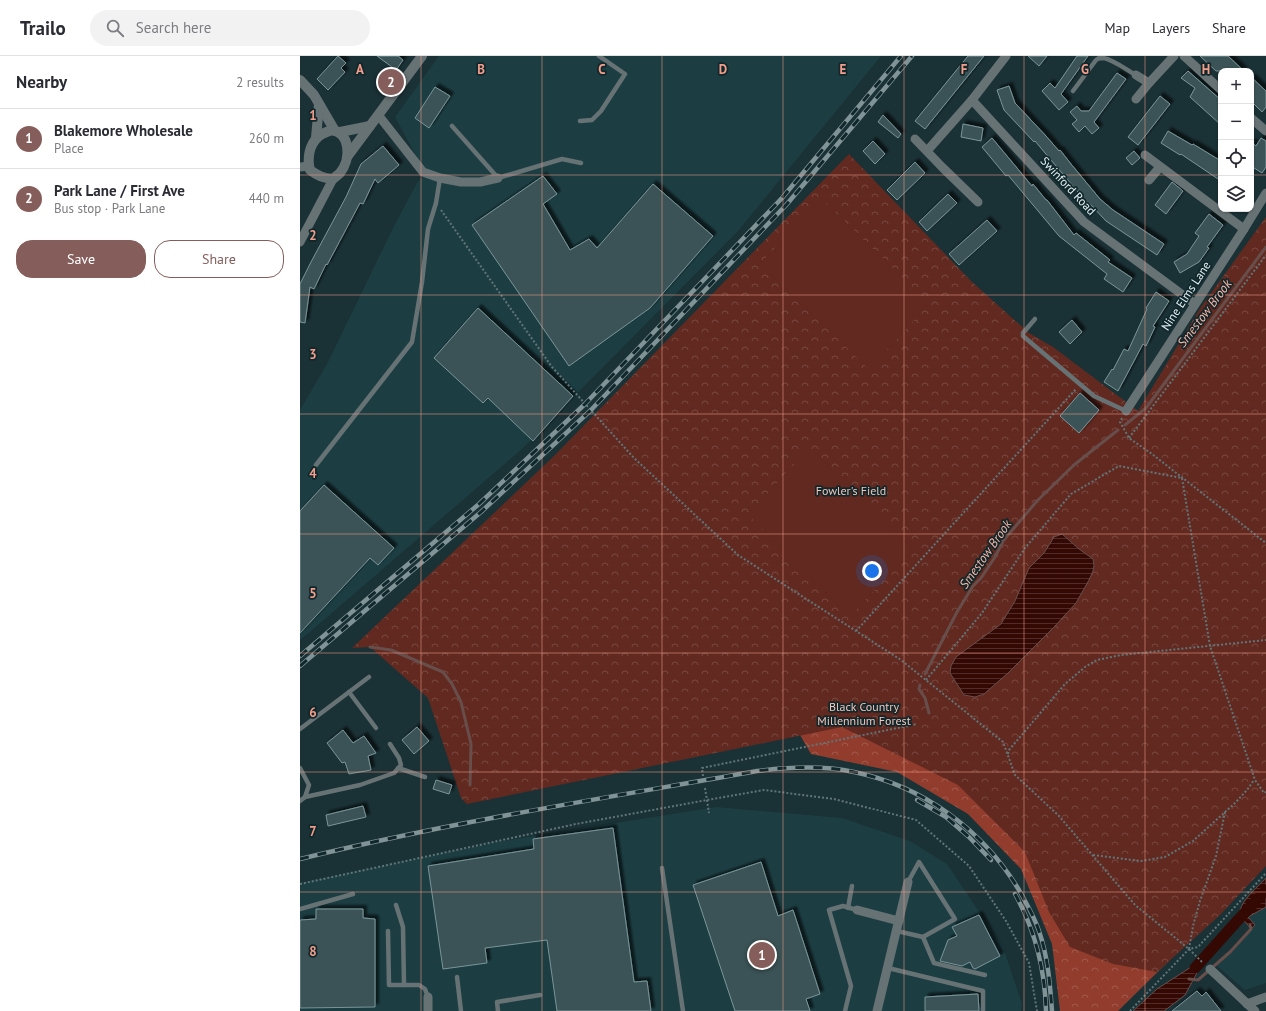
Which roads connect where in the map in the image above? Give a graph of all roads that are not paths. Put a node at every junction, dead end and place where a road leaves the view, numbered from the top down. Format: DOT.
graph roads {
  1 [pos="422,56"];
  2 [pos="599,56"];
  3 [pos="1006,56"];
  4 [pos="1174,56"];
  5 [pos="1184,56"];
  6 [pos="1136,75"];
  7 [pos="300,80"];
  8 [pos="1149,83"];
  9 [pos="1218,87"];
  10 [pos="1073,91"];
  11 [pos="972,100"];
  12 [pos="1136,100"];
  13 [pos="319,104"];
  14 [pos="379,116"];
  15 [pos="580,121"];
  16 [pos="1254,121"];
  17 [pos="370,126"];
  18 [pos="452,126"];
  19 [pos="338,131"];
  20 [pos="1266,131"];
  21 [pos="316,138"];
  22 [pos="915,139"];
  23 [pos="927,151"];
  24 [pos="1145,155"];
  25 [pos="347,157"];
  26 [pos="581,162"];
  27 [pos="304,166"];
  28 [pos="1160,167"];
  29 [pos="440,178"];
  30 [pos="498,178"];
  31 [pos="333,179"];
  32 [pos="1149,180"];
  33 [pos="1266,193"];
  34 [pos="978,202"];
  35 [pos="304,226"];
  36 [pos="1244,230"];
  37 [pos="300,242"];
  38 [pos="1195,304"];
  39 [pos="1035,319"];
  40 [pos="1126,411"];
  41 [pos="316,466"];
  42 [pos="369,677"];
  43 [pos="349,692"];
  44 [pos="300,728"];
  45 [pos="376,728"];
  46 [pos="390,744"];
  47 [pos="300,768"];
  48 [pos="398,768"];
  49 [pos="425,777"];
  50 [pos="305,797"];
  51 [pos="300,801"];
  52 [pos="662,868"];
  53 [pos="908,882"];
  54 [pos="852,886"];
  55 [pos="353,894"];
  56 [pos="396,905"];
  57 [pos="300,909"];
  58 [pos="853,909"];
  59 [pos="899,921"];
  60 [pos="388,931"];
  61 [pos="897,931"];
  62 [pos="923,937"];
  63 [pos="888,968"];
  64 [pos="1210,969"];
  65 [pos="985,975"];
  66 [pos="457,977"];
  67 [pos="404,985"];
  68 [pos="540,995"];
  69 [pos="428,997"];
  70 [pos="1266,997"];
  71 [pos="1247,1004"];
  72 [pos="428,1011"];
  73 [pos="462,1011"];
  74 [pos="498,1011"];
  75 [pos="683,1011"];
  76 [pos="845,1011"];
  77 [pos="877,1011"];
  78 [pos="983,1011"];
  79 [pos="1255,1011"];
  1 -- 14 [label="street"];
  2 -- 15 [label="lane"];
  3 -- 11 [label="street"];
  4 -- 8 [label="street"];
  5 -- 9 [label="street"];
  6 -- 8 [label="street"];
  6 -- 10 [label="lane"];
  7 -- 13 [label="street"];
  8 -- 12 [label="street"];
  11 -- 23 [label="street"];
  11 -- 38 [label="street, Swinford Road"];
  13 -- 19 [label="street"];
  13 -- 21 [label="street"];
  14 -- 17 [label="street"];
  14 -- 29 [label="street"];
  16 -- 20 [label="street"];
  17 -- 19 [label="street"];
  17 -- 25 [label="street"];
  18 -- 30 [label="lane"];
  19 -- 21 [label="street"];
  19 -- 25 [label="street"];
  21 -- 27 [label="street"];
  22 -- 23 [label="street"];
  23 -- 34 [label="street"];
  24 -- 28 [label="street"];
  25 -- 31 [label="street"];
  26 -- 30 [label="lane"];
  27 -- 31 [label="street"];
  28 -- 32 [label="street"];
  28 -- 36 [label="street"];
  29 -- 30 [label="street"];
  29 -- 41 [label="lane"];
  31 -- 35 [label="street"];
  33 -- 36 [label="street, Nine Elms Lane"];
  35 -- 37 [label="street"];
  36 -- 38 [label="street, Nine Elms Lane"];
  38 -- 40 [label="street, Nine Elms Lane"];
  39 -- 40 [label="lane"];
  42 -- 43 [label="lane"];
  43 -- 44 [label="lane"];
  43 -- 45 [label="lane"];
  46 -- 48 [label="lane"];
  47 -- 50 [label="lane"];
  48 -- 49 [label="lane"];
  48 -- 50 [label="lane"];
  50 -- 51 [label="lane"];
  52 -- 75 [label="lane"];
  53 -- 59 [label="street"];
  53 -- 62 [label="lane"];
  54 -- 58 [label="lane"];
  55 -- 57 [label="lane"];
  56 -- 67 [label="lane"];
  58 -- 59 [label="street"];
  58 -- 76 [label="lane"];
  59 -- 61 [label="street"];
  60 -- 67 [label="lane"];
  61 -- 62 [label="lane"];
  61 -- 63 [label="street"];
  62 -- 65 [label="lane"];
  63 -- 77 [label="street"];
  63 -- 78 [label="lane"];
  64 -- 71 [label="street"];
  66 -- 73 [label="lane"];
  67 -- 69 [label="lane"];
  68 -- 74 [label="lane"];
  69 -- 72 [label="street"];
  70 -- 71 [label="street"];
  71 -- 79 [label="street"];
}
